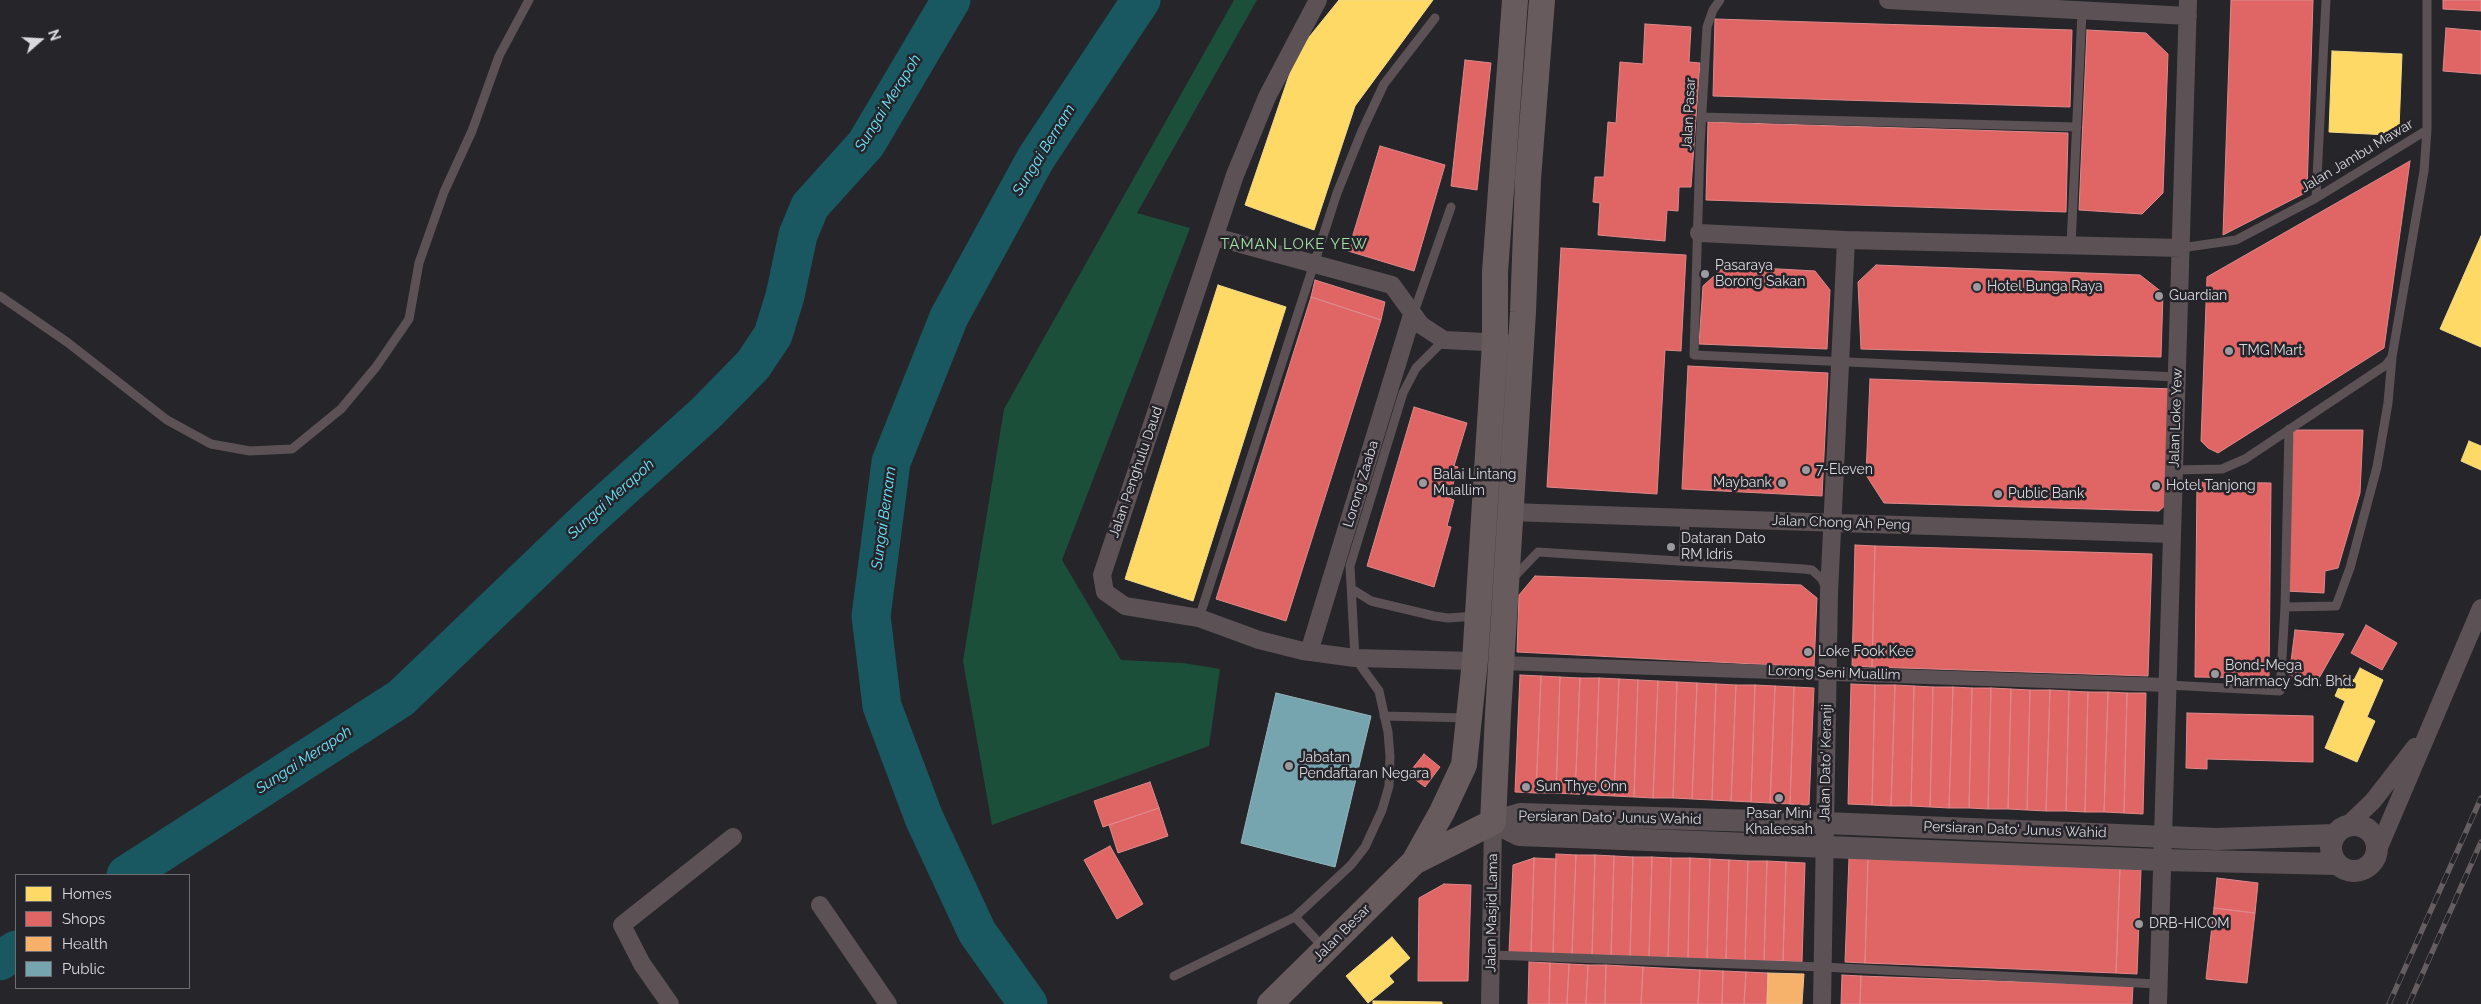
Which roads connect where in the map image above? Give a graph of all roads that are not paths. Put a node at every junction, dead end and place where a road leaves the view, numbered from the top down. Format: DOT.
graph roads {
  1 [pos="529,0"];
  2 [pos="1318,0"];
  3 [pos="1515,0"];
  4 [pos="1720,0"];
  5 [pos="1888,0"];
  6 [pos="2326,0"];
  7 [pos="2427,0"];
  8 [pos="1543,1"];
  9 [pos="1976,2"];
  10 [pos="2188,8"];
  11 [pos="2082,12"];
  12 [pos="1435,18"];
  13 [pos="1702,117"];
  14 [pos="2077,127"];
  15 [pos="2427,130"];
  16 [pos="2316,198"];
  17 [pos="1451,207"];
  18 [pos="1699,233"];
  19 [pos="1216,237"];
  20 [pos="1846,240"];
  21 [pos="2071,245"];
  22 [pos="2181,248"];
  23 [pos="1314,264"];
  24 [pos="0,296"];
  25 [pos="1412,315"];
  26 [pos="1444,340"];
  27 [pos="1495,343"];
  28 [pos="1520,343"];
  29 [pos="2392,358"];
  30 [pos="1840,363"];
  31 [pos="2177,377"];
  32 [pos="2289,429"];
  33 [pos="2174,470"];
  34 [pos="1509,512"];
  35 [pos="1685,518"];
  36 [pos="1831,522"];
  37 [pos="2172,534"];
  38 [pos="1683,561"];
  39 [pos="1506,585"];
  40 [pos="1352,589"];
  41 [pos="1829,593"];
  42 [pos="2285,607"];
  43 [pos="2481,608"];
  44 [pos="1478,616"];
  45 [pos="1199,618"];
  46 [pos="1310,652"];
  47 [pos="1355,658"];
  48 [pos="1488,662"];
  49 [pos="1828,673"];
  50 [pos="2168,685"];
  51 [pos="1384,716"];
  52 [pos="1471,718"];
  53 [pos="2425,735"];
  54 [pos="1464,765"];
  55 [pos="1493,822"];
  56 [pos="1825,823"];
  57 [pos="2341,831"];
  58 [pos="2164,836"];
  59 [pos="733,837"];
  60 [pos="1825,848"];
  61 [pos="2377,852"];
  62 [pos="2162,860"];
  63 [pos="1414,862"];
  64 [pos="2337,864"];
  65 [pos="820,905"];
  66 [pos="1295,917"];
  67 [pos="1325,950"];
  68 [pos="1491,955"];
  69 [pos="1822,967"];
  70 [pos="1174,976"];
  71 [pos="2158,984"];
  72 [pos="670,1004"];
  73 [pos="888,1004"];
  74 [pos="1270,1004"];
  75 [pos="1490,1004"];
  76 [pos="1822,1004"];
  77 [pos="2158,1004"];
  1 -- 24 [label="lane"];
  2 -- 19 [label="street, Jalan Penghulu Daud"];
  3 -- 27 [label="main road"];
  4 -- 13 [label="lane, Jalan Pasar"];
  5 -- 9 [label="street"];
  6 -- 16 [label="lane"];
  7 -- 15 [label="lane, Jalan Jambu Mawar"];
  8 -- 28 [label="main road"];
  9 -- 11 [label="street"];
  10 -- 11 [label="street"];
  10 -- 22 [label="street, Jalan Loke Yew"];
  11 -- 14 [label="lane"];
  12 -- 23 [label="lane"];
  13 -- 14 [label="lane"];
  13 -- 18 [label="lane, Jalan Pasar"];
  14 -- 21 [label="lane"];
  15 -- 16 [label="lane, Jalan Jambu Mawar"];
  15 -- 29 [label="lane"];
  16 -- 22 [label="lane, Jalan Jambu Mawar"];
  17 -- 25 [label="lane"];
  18 -- 20 [label="street"];
  18 -- 30 [label="lane, Jalan Pasar"];
  19 -- 23 [label="street"];
  19 -- 45 [label="street, Jalan Penghulu Daud"];
  20 -- 21 [label="street"];
  20 -- 30 [label="street, Jalan Dato' Keranji"];
  21 -- 22 [label="street"];
  22 -- 31 [label="street, Jalan Loke Yew"];
  23 -- 25 [label="street"];
  23 -- 45 [label="lane"];
  25 -- 26 [label="street"];
  25 -- 46 [label="street, Lorong Zaaba"];
  26 -- 27 [label="street"];
  26 -- 40 [label="lane"];
  27 -- 28 [label="street"];
  27 -- 44 [label="main road"];
  28 -- 34 [label="main road"];
  29 -- 32 [label="lane"];
  29 -- 42 [label="lane"];
  30 -- 31 [label="lane"];
  30 -- 36 [label="street, Jalan Dato' Keranji"];
  31 -- 33 [label="street, Jalan Loke Yew"];
  32 -- 33 [label="lane"];
  32 -- 42 [label="lane"];
  33 -- 37 [label="street, Jalan Loke Yew"];
  34 -- 35 [label="street, Jalan Chong Ah Peng"];
  34 -- 39 [label="main road"];
  35 -- 36 [label="street, Jalan Chong Ah Peng"];
  35 -- 38 [label="lane"];
  36 -- 37 [label="street, Jalan Chong Ah Peng"];
  36 -- 41 [label="street, Jalan Dato' Keranji"];
  37 -- 50 [label="street, Jalan Loke Yew"];
  38 -- 39 [label="lane"];
  38 -- 41 [label="lane"];
  39 -- 48 [label="main road"];
  40 -- 44 [label="lane"];
  40 -- 47 [label="lane"];
  41 -- 49 [label="street, Jalan Dato' Keranji"];
  42 -- 50 [label="lane"];
  43 -- 53 [label="street"];
  44 -- 48 [label="main road"];
  45 -- 46 [label="street, Jalan Penghulu Daud"];
  46 -- 47 [label="street, Jalan Penghulu Daud"];
  47 -- 48 [label="street, Jalan Penghulu Daud"];
  47 -- 51 [label="lane"];
  48 -- 49 [label="street, Lorong Seni Muallim"];
  48 -- 52 [label="main road"];
  48 -- 55 [label="main road"];
  49 -- 50 [label="street, Lorong Seni Muallim"];
  49 -- 56 [label="street, Jalan Dato' Keranji"];
  50 -- 58 [label="street, Jalan Loke Yew"];
  51 -- 52 [label="lane"];
  51 -- 66 [label="lane"];
  52 -- 54 [label="main road"];
  53 -- 57 [label="street"];
  53 -- 61 [label="street"];
  54 -- 55 [label="main road"];
  54 -- 63 [label="main road"];
  55 -- 56 [label="street, Persiaran Dato' Junus Wahid"];
  55 -- 60 [label="street, Persiaran Dato' Junus Wahid"];
  55 -- 63 [label="main road"];
  55 -- 68 [label="street, Jalan Masjid Lama"];
  56 -- 58 [label="street, Persiaran Dato' Junus Wahid"];
  56 -- 60 [label="street, Jalan Dato' Keranji"];
  57 -- 58 [label="street, Persiaran Dato' Junus Wahid"];
  57 -- 61 [label="street"];
  57 -- 64 [label="street"];
  58 -- 62 [label="street, Jalan Loke Yew"];
  59 -- 72 [label="street"];
  60 -- 62 [label="street, Persiaran Dato' Junus Wahid"];
  60 -- 69 [label="street, Jalan Dato' Keranji"];
  61 -- 64 [label="street"];
  62 -- 64 [label="street, Persiaran Dato' Junus Wahid"];
  62 -- 71 [label="street, Jalan Loke Yew"];
  63 -- 67 [label="main road, Jalan Besar"];
  65 -- 73 [label="street"];
  66 -- 67 [label="lane"];
  66 -- 70 [label="lane"];
  67 -- 74 [label="main road, Jalan Besar"];
  68 -- 69 [label="lane"];
  68 -- 75 [label="street, Jalan Masjid Lama"];
  69 -- 71 [label="lane"];
  69 -- 76 [label="street, Jalan Dato' Keranji"];
  71 -- 77 [label="street, Jalan Loke Yew"];
}
